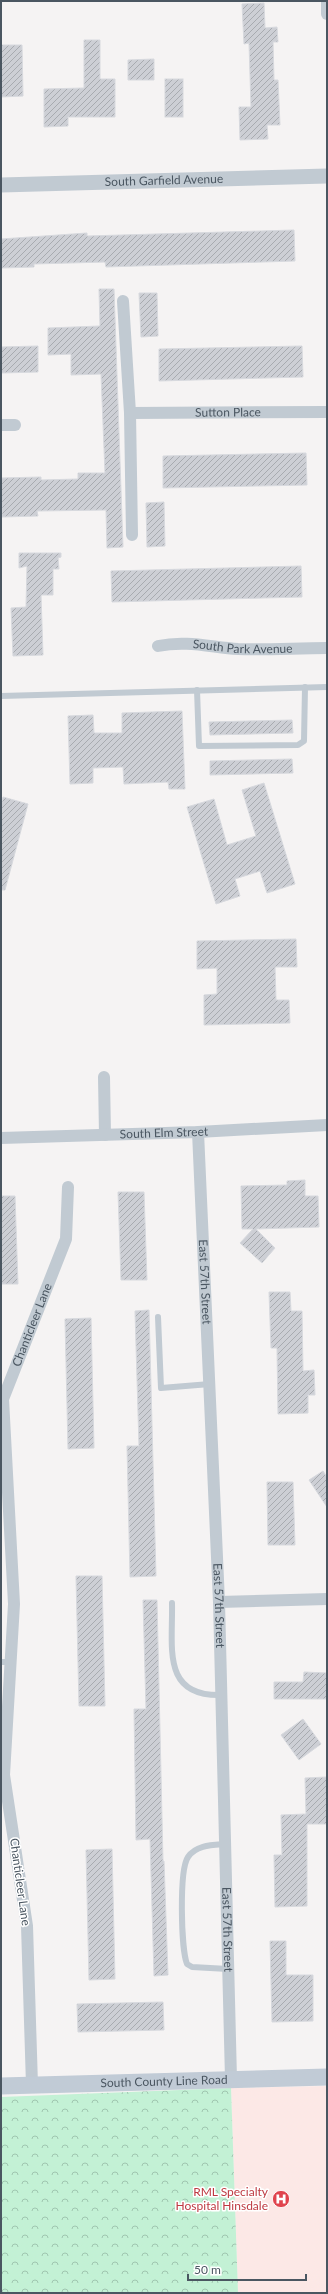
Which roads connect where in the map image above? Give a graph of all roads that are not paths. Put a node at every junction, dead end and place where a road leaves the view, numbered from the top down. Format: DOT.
graph roads {
  1 [pos="327,1"];
  2 [pos="327,14"];
  3 [pos="327,176"];
  4 [pos="1,185"];
  5 [pos="123,301"];
  6 [pos="327,412"];
  7 [pos="130,413"];
  8 [pos="1,425"];
  9 [pos="15,425"];
  10 [pos="132,534"];
  11 [pos="158,646"];
  12 [pos="327,648"];
  13 [pos="305,687"];
  14 [pos="327,687"];
  15 [pos="197,690"];
  16 [pos="1,696"];
  17 [pos="104,1077"];
  18 [pos="327,1125"];
  19 [pos="198,1132"];
  20 [pos="105,1135"];
  21 [pos="1,1138"];
  22 [pos="68,1187"];
  23 [pos="158,1317"];
  24 [pos="210,1384"];
  25 [pos="327,1599"];
  26 [pos="219,1602"];
  27 [pos="172,1603"];
  28 [pos="6,1662"];
  29 [pos="222,1695"];
  30 [pos="225,1844"];
  31 [pos="228,1969"];
  32 [pos="327,2077"];
  33 [pos="231,2079"];
  34 [pos="32,2085"];
  35 [pos="1,2086"];
  1 -- 2 [label="street"];
  3 -- 4 [label="street, South Garfield Avenue"];
  5 -- 7 [label="street"];
  6 -- 7 [label="street, Sutton Place"];
  7 -- 10 [label="street"];
  8 -- 9 [label="street"];
  11 -- 12 [label="street, South Park Avenue"];
  13 -- 14 [label="lane"];
  13 -- 15 [label="lane"];
  13 -- 15 [label="lane"];
  15 -- 16 [label="lane"];
  17 -- 20 [label="street"];
  18 -- 19 [label="street, South Elm Street"];
  19 -- 20 [label="street, South Elm Street"];
  19 -- 24 [label="street, East 57th Street"];
  20 -- 21 [label="street, South Elm Street"];
  22 -- 28 [label="street, Chanticleer Lane"];
  23 -- 24 [label="lane"];
  24 -- 26 [label="street, East 57th Street"];
  25 -- 26 [label="street"];
  26 -- 29 [label="street, East 57th Street"];
  27 -- 29 [label="lane"];
  28 -- 34 [label="street, Chanticleer Lane"];
  29 -- 30 [label="street, East 57th Street"];
  30 -- 31 [label="street, East 57th Street"];
  30 -- 31 [label="lane"];
  31 -- 33 [label="street, East 57th Street"];
  32 -- 33 [label="main road, South County Line Road"];
  33 -- 34 [label="main road, South County Line Road"];
  34 -- 35 [label="main road, South County Line Road"];
}
